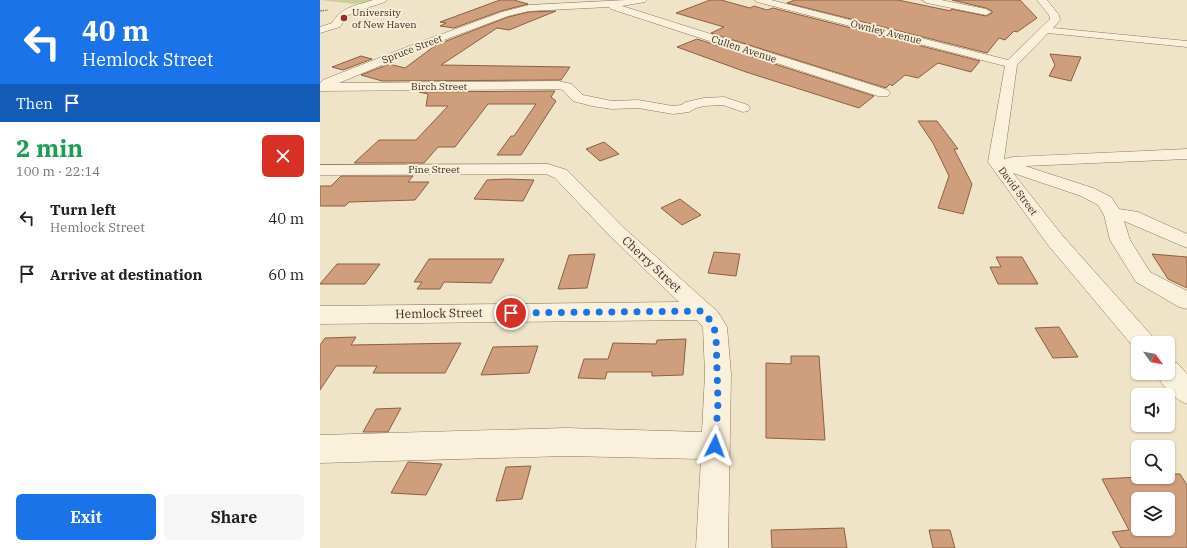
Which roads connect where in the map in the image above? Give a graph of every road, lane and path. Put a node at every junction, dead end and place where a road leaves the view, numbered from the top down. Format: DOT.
graph roads {
  1 [pos="382,0"];
  2 [pos="642,0"];
  3 [pos="760,0"];
  4 [pos="927,0"];
  5 [pos="1042,0"];
  6 [pos="606,4"];
  7 [pos="986,12"];
  8 [pos="320,30"];
  9 [pos="1046,30"];
  10 [pos="1187,44"];
  11 [pos="1011,64"];
  12 [pos="320,87"];
  13 [pos="883,93"];
  14 [pos="743,108"];
  15 [pos="1187,154"];
  16 [pos="996,162"];
  17 [pos="548,169"];
  18 [pos="320,170"];
  19 [pos="1113,215"];
  20 [pos="1187,241"];
  21 [pos="1187,301"];
  22 [pos="702,311"];
  23 [pos="320,315"];
  24 [pos="1138,336"];
  25 [pos="1175,378"];
  26 [pos="1187,392"];
  27 [pos="715,446"];
  28 [pos="320,449"];
  29 [pos="712,548"];
  1 -- 8 [label="street"];
  2 -- 6 [label="street, Spruce Street"];
  3 -- 11 [label="street, Ownley Avenue"];
  4 -- 7 [label="street"];
  5 -- 9 [label="street"];
  6 -- 12 [label="street, Spruce Street"];
  6 -- 13 [label="street, Cullen Avenue"];
  9 -- 10 [label="street"];
  9 -- 11 [label="street"];
  11 -- 16 [label="street, David Street"];
  12 -- 14 [label="street, Birch Street"];
  15 -- 16 [label="street"];
  16 -- 19 [label="street"];
  16 -- 24 [label="street, David Street"];
  17 -- 18 [label="street, Pine Street"];
  17 -- 22 [label="street, Cherry Street"];
  19 -- 20 [label="street"];
  19 -- 21 [label="street"];
  22 -- 23 [label="street, Hemlock Street"];
  22 -- 27 [label="street, Cherry Street"];
  25 -- 26 [label="street"];
  27 -- 28 [label="street"];
  27 -- 29 [label="street, Cherry Street"];
}
